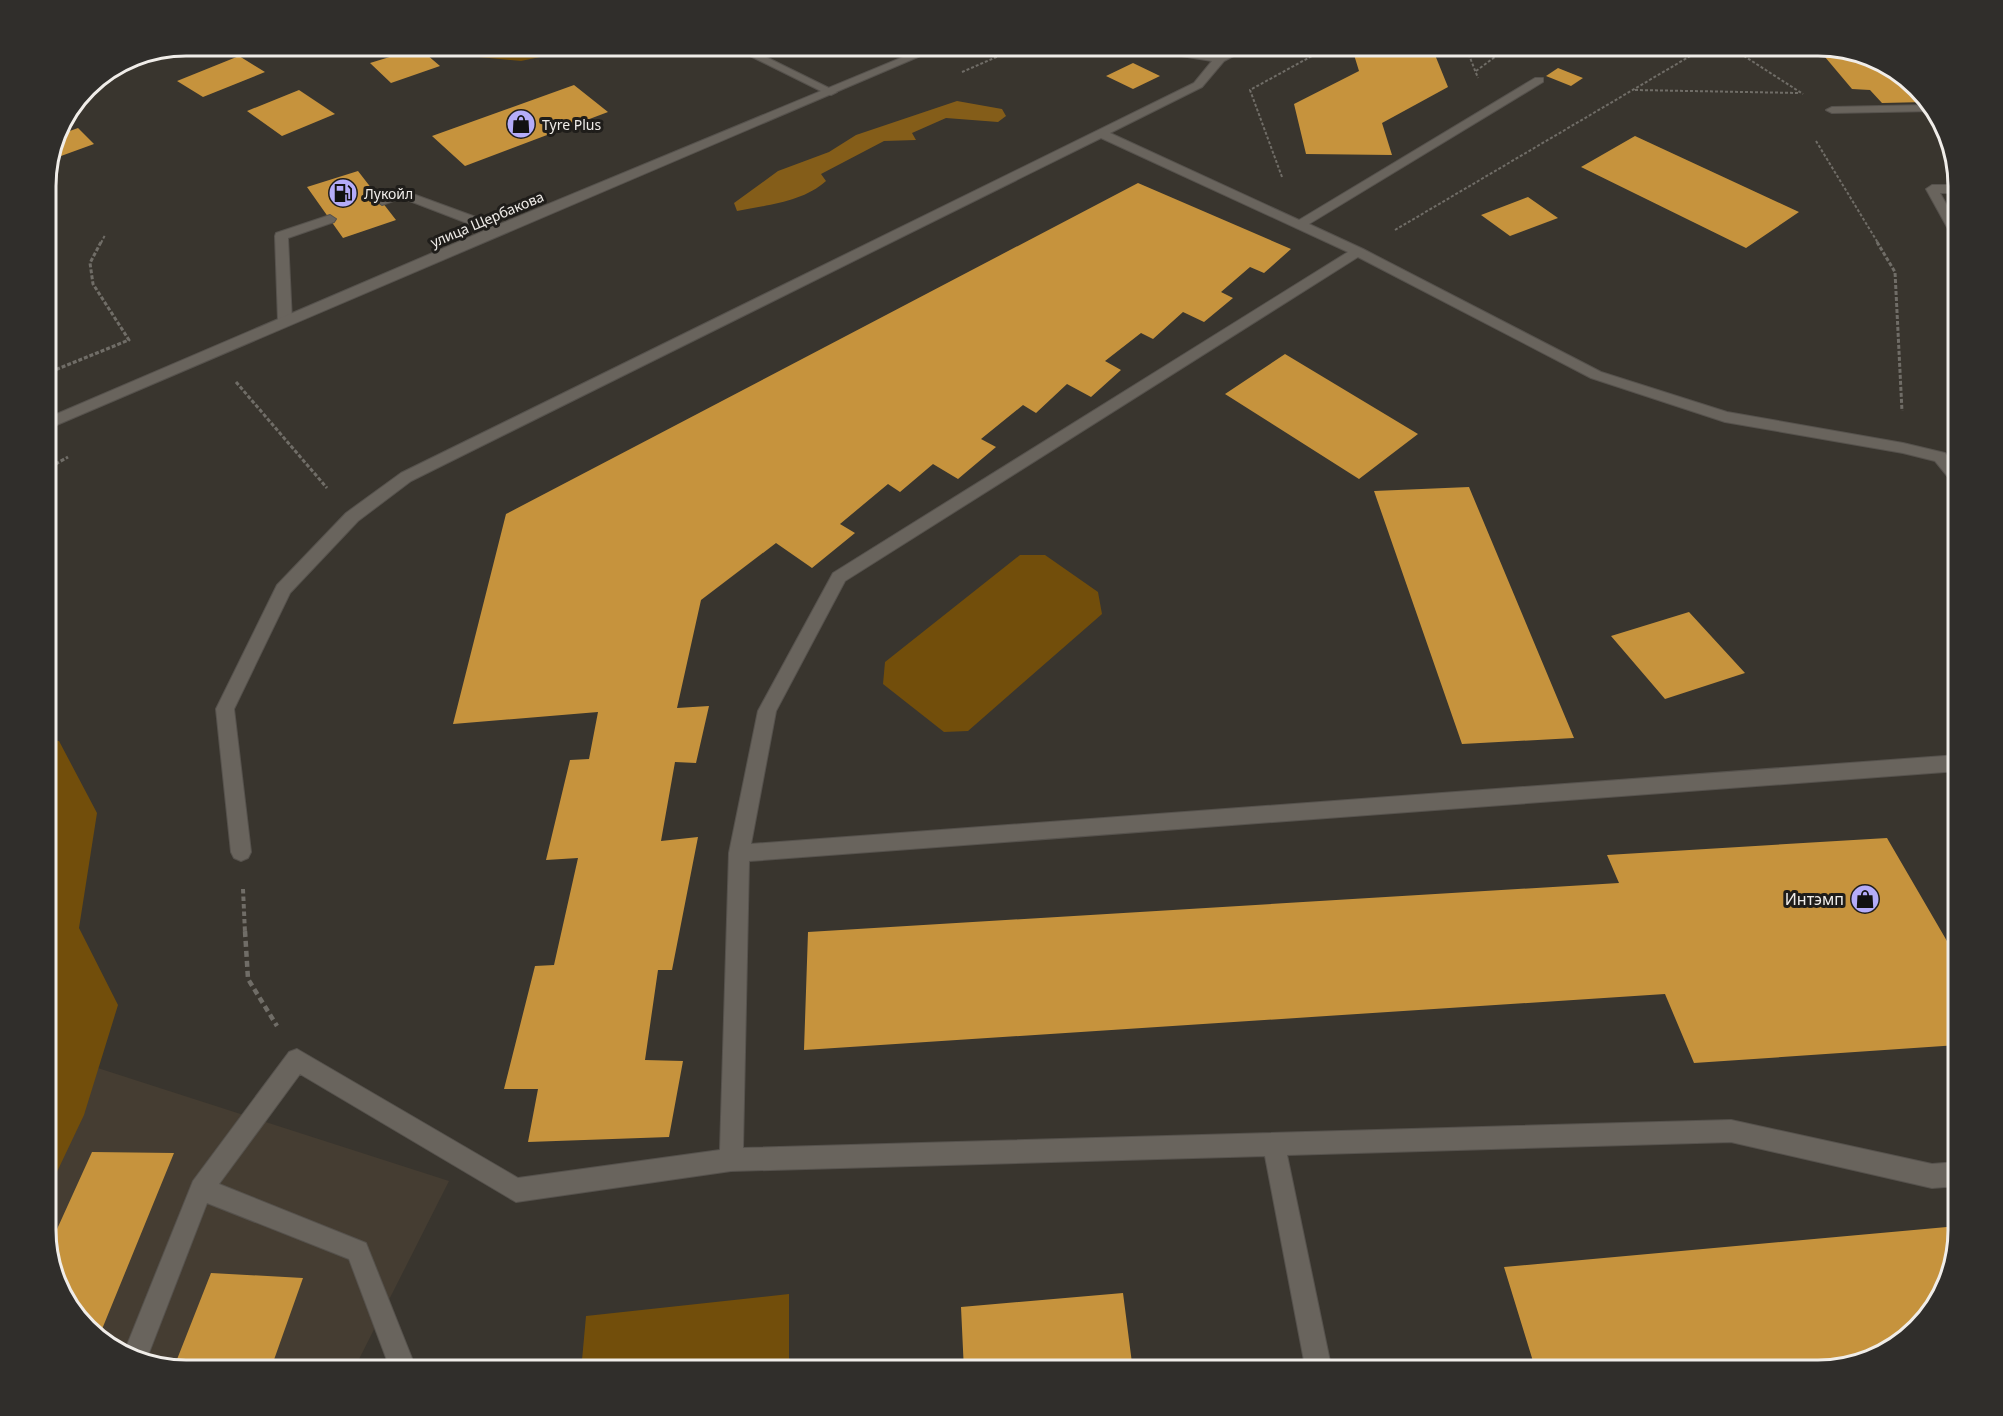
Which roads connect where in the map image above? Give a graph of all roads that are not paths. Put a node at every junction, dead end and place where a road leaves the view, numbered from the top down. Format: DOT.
graph roads {
  1 [pos="756,56"];
  2 [pos="915,56"];
  3 [pos="1201,56"];
  4 [pos="1226,56"];
  5 [pos="1220,59"];
  6 [pos="1539,80"];
  7 [pos="831,92"];
  8 [pos="1922,108"];
  9 [pos="1832,110"];
  10 [pos="1101,133"];
  11 [pos="1948,189"];
  12 [pos="382,201"];
  13 [pos="1948,218"];
  14 [pos="330,219"];
  15 [pos="1299,225"];
  16 [pos="498,230"];
  17 [pos="1358,252"];
  18 [pos="285,321"];
  19 [pos="56,420"];
  20 [pos="1940,457"];
  21 [pos="1948,458"];
  22 [pos="1948,467"];
  23 [pos="1948,764"];
  24 [pos="241,852"];
  25 [pos="739,853"];
  26 [pos="1274,1144"];
  27 [pos="731,1160"];
  28 [pos="1948,1175"];
  29 [pos="201,1190"];
  30 [pos="137,1351"];
  31 [pos="400,1360"];
  32 [pos="1317,1360"];
  1 -- 7 [label="main road"];
  2 -- 7 [label="main road, улица Щербакова"];
  3 -- 5 [label="main road"];
  4 -- 5 [label="main road"];
  5 -- 10 [label="main road"];
  6 -- 15 [label="main road"];
  7 -- 16 [label="main road, улица Щербакова"];
  8 -- 9 [label="main road"];
  10 -- 15 [label="main road"];
  10 -- 24 [label="main road"];
  11 -- 13 [label="main road"];
  12 -- 16 [label="main road"];
  14 -- 18 [label="main road"];
  15 -- 17 [label="main road"];
  16 -- 18 [label="main road, улица Щербакова"];
  17 -- 20 [label="main road"];
  17 -- 25 [label="main road"];
  18 -- 19 [label="main road, улица Щербакова"];
  20 -- 21 [label="main road"];
  20 -- 22 [label="main road"];
  23 -- 25 [label="main road"];
  25 -- 27 [label="main road"];
  26 -- 27 [label="main road"];
  26 -- 28 [label="main road"];
  26 -- 32 [label="main road"];
  27 -- 29 [label="main road"];
  29 -- 30 [label="main road"];
  29 -- 31 [label="main road"];
}
